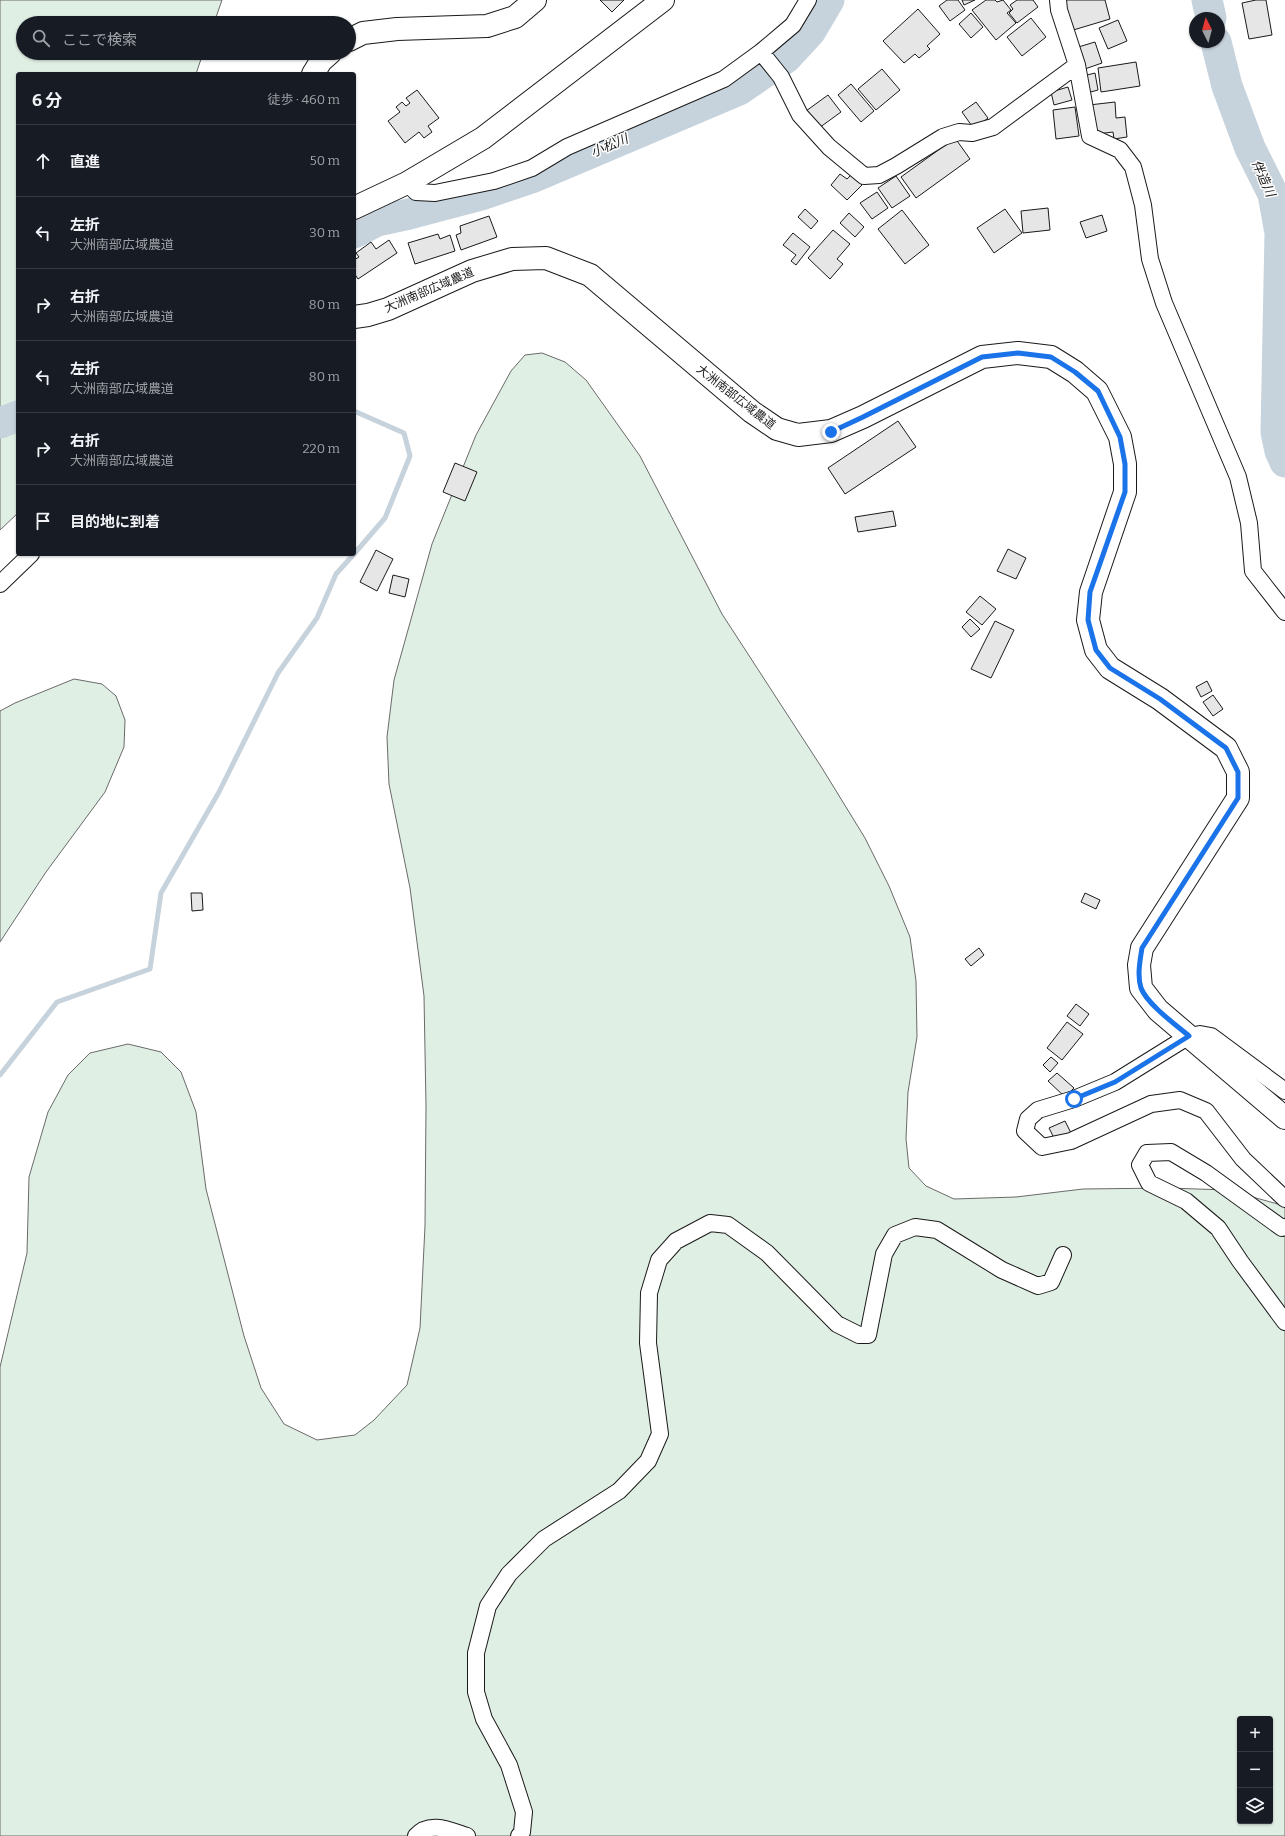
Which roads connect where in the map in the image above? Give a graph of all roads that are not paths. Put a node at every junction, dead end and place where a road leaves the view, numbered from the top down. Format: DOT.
graph roads {
  1 [pos="535,0"];
  2 [pos="663,0"];
  3 [pos="808,0"];
  4 [pos="1058,0"];
  5 [pos="356,36"];
  6 [pos="764,55"];
  7 [pos="322,60"];
  8 [pos="1077,65"];
  9 [pos="314,72"];
  10 [pos="407,183"];
  11 [pos="356,207"];
  12 [pos="356,316"];
  13 [pos="29,556"];
  14 [pos="0,584"];
  15 [pos="1285,612"];
  16 [pos="1189,1036"];
  17 [pos="1285,1091"];
  18 [pos="1285,1118"];
  19 [pos="1285,1199"];
  20 [pos="1285,1227"];
  21 [pos="1063,1254"];
  22 [pos="1285,1322"];
  23 [pos="416,1836"];
  24 [pos="468,1836"];
  25 [pos="519,1836"];
  1 -- 5 [label="street"];
  2 -- 10 [label="street"];
  3 -- 6 [label="street"];
  4 -- 8 [label="street"];
  6 -- 8 [label="street"];
  6 -- 10 [label="street"];
  7 -- 9 [label="street"];
  8 -- 15 [label="street"];
  10 -- 11 [label="street"];
  12 -- 16 [label="street, 大洲南部広域農道"];
  13 -- 14 [label="street"];
  16 -- 17 [label="street"];
  16 -- 18 [label="street, 大洲南部広域農道"];
  16 -- 19 [label="street"];
  20 -- 22 [label="street"];
  21 -- 25 [label="street"];
  23 -- 24 [label="street"];
}
